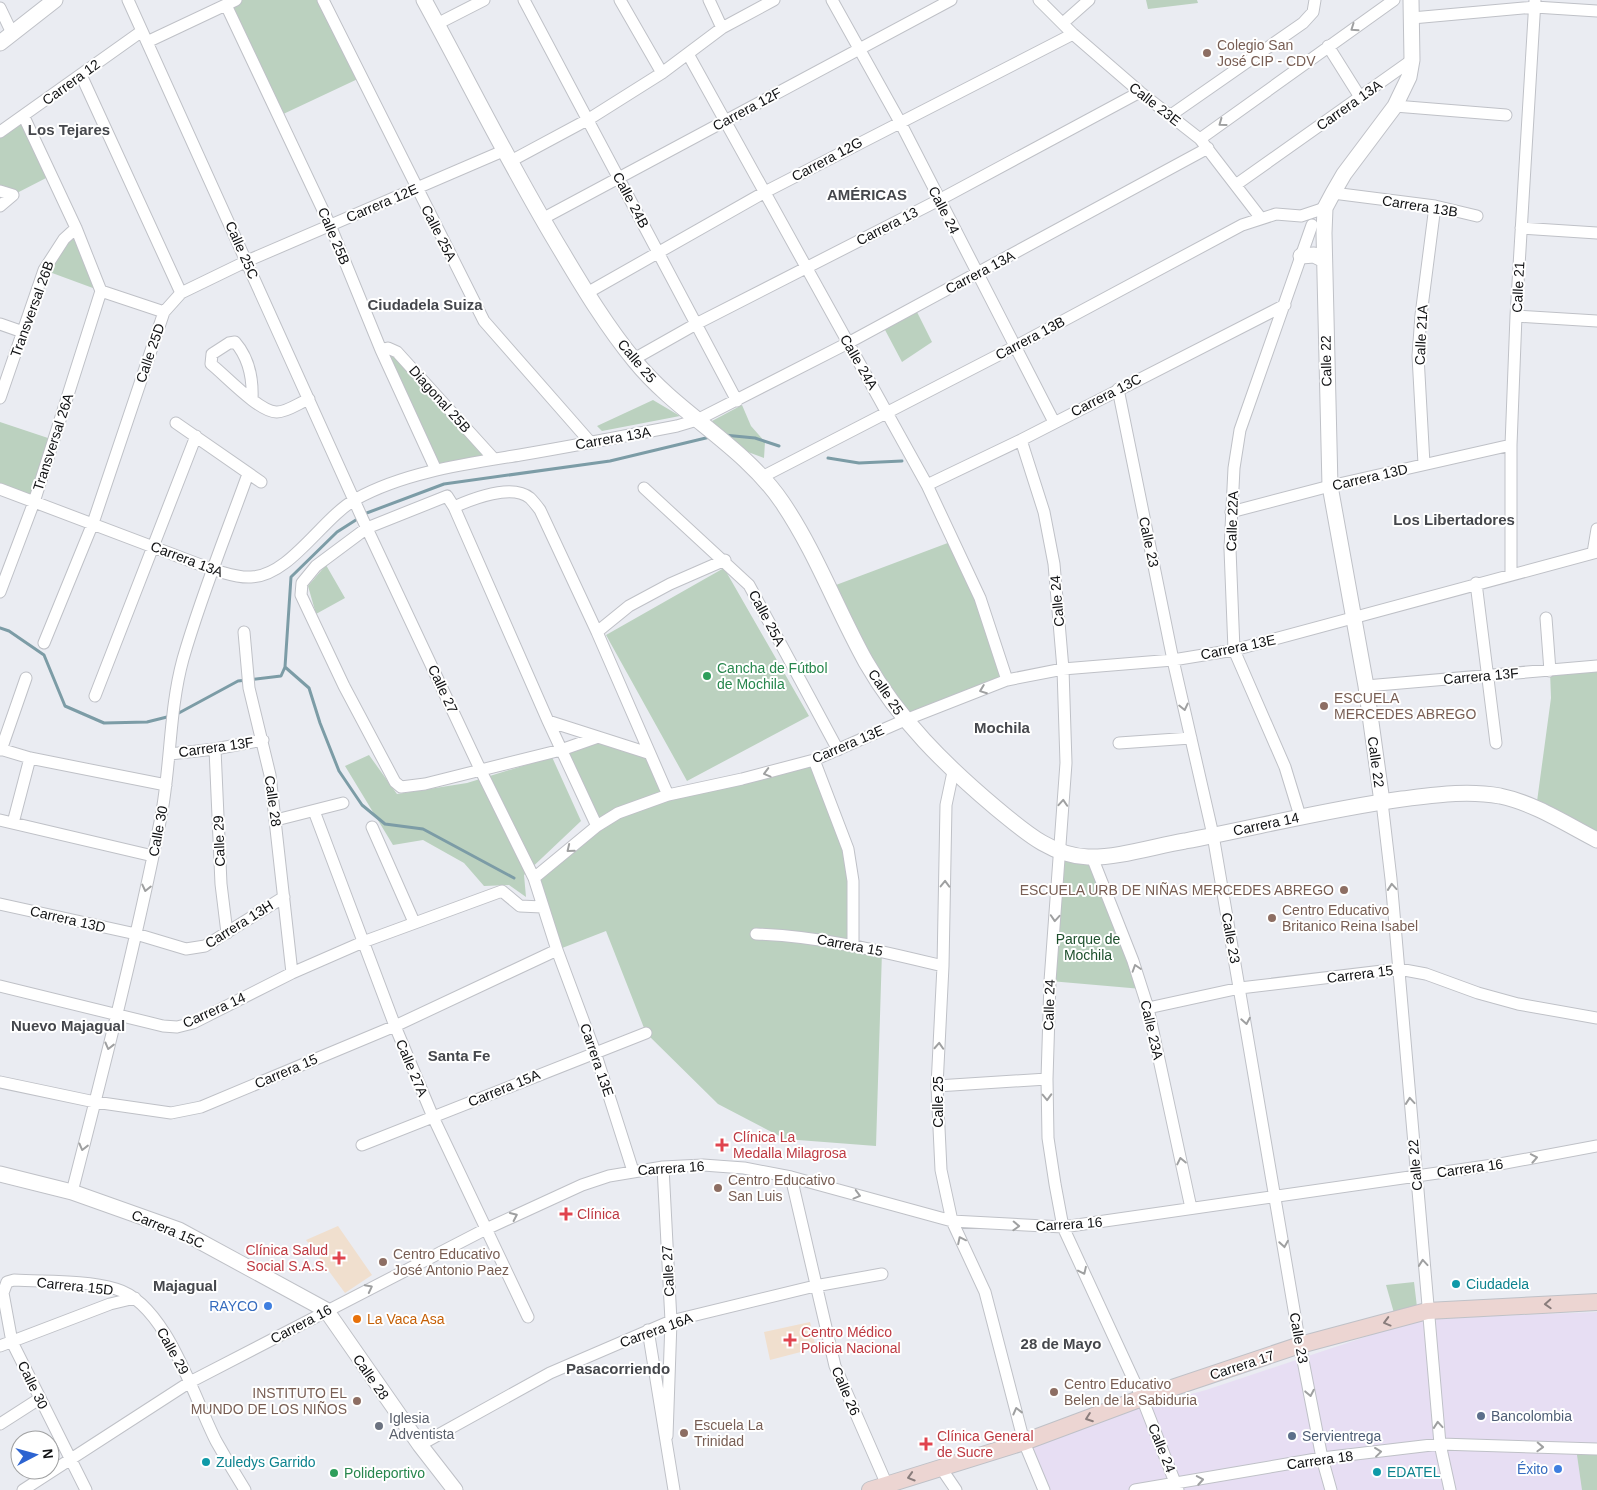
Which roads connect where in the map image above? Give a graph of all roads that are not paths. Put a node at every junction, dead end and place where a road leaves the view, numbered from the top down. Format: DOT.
graph roads {
  1 [pos="55,0"];
  2 [pos="128,0"];
  3 [pos="323,0"];
  4 [pos="424,0"];
  5 [pos="484,0"];
  6 [pos="524,0"];
  7 [pos="620,0"];
  8 [pos="774,0"];
  9 [pos="832,0"];
  10 [pos="951,0"];
  11 [pos="1039,0"];
  12 [pos="1089,0"];
  13 [pos="1315,0"];
  14 [pos="1394,0"];
  15 [pos="1411,0"];
  16 [pos="711,1"];
  17 [pos="231,2"];
  18 [pos="1535,4"];
  19 [pos="0,8"];
  20 [pos="1597,11"];
  21 [pos="1412,18"];
  22 [pos="1063,22"];
  23 [pos="437,24"];
  24 [pos="722,28"];
  25 [pos="142,31"];
  26 [pos="1073,34"];
  27 [pos="6,38"];
  28 [pos="147,42"];
  29 [pos="1328,46"];
  30 [pos="861,49"];
  31 [pos="688,54"];
  32 [pos="1412,60"];
  33 [pos="662,73"];
  34 [pos="81,75"];
  35 [pos="1140,92"];
  36 [pos="1360,97"];
  37 [pos="1394,106"];
  38 [pos="1170,115"];
  39 [pos="1506,115"];
  40 [pos="24,116"];
  41 [pos="589,119"];
  42 [pos="726,120"];
  43 [pos="900,122"];
  44 [pos="0,132"];
  45 [pos="1204,144"];
  46 [pos="506,156"];
  47 [pos="620,177"];
  48 [pos="1237,184"];
  49 [pos="416,188"];
  50 [pos="0,191"];
  51 [pos="764,192"];
  52 [pos="1333,193"];
  53 [pos="939,200"];
  54 [pos="0,206"];
  55 [pos="1435,206"];
  56 [pos="1325,208"];
  57 [pos="1301,216"];
  58 [pos="1477,216"];
  59 [pos="1260,217"];
  60 [pos="542,219"];
  61 [pos="330,225"];
  62 [pos="76,228"];
  63 [pos="1521,228"];
  64 [pos="1318,229"];
  65 [pos="1597,233"];
  66 [pos="659,252"];
  67 [pos="1301,256"];
  68 [pos="1324,260"];
  69 [pos="247,261"];
  70 [pos="807,267"];
  71 [pos="978,274"];
  72 [pos="101,291"];
  73 [pos="180,293"];
  74 [pos="587,293"];
  75 [pos="1285,305"];
  76 [pos="164,312"];
  77 [pos="1516,316"];
  78 [pos="1597,321"];
  79 [pos="0,324"];
  80 [pos="696,324"];
  81 [pos="23,332"];
  82 [pos="848,343"];
  83 [pos="1016,346"];
  84 [pos="381,350"];
  85 [pos="634,359"];
  86 [pos="1118,389"];
  87 [pos="0,398"];
  88 [pos="309,399"];
  89 [pos="252,400"];
  90 [pos="737,401"];
  91 [pos="888,412"];
  92 [pos="697,420"];
  93 [pos="176,422"];
  94 [pos="1054,422"];
  95 [pos="196,436"];
  96 [pos="1021,440"];
  97 [pos="591,443"];
  98 [pos="1511,445"];
  99 [pos="494,459"];
  100 [pos="1424,464"];
  101 [pos="436,470"];
  102 [pos="248,474"];
  103 [pos="762,477"];
  104 [pos="261,482"];
  105 [pos="927,485"];
  106 [pos="1330,486"];
  107 [pos="644,488"];
  108 [pos="0,489"];
  109 [pos="34,502"];
  110 [pos="356,503"];
  111 [pos="454,507"];
  112 [pos="1231,512"];
  113 [pos="93,523"];
  114 [pos="365,524"];
  115 [pos="1597,529"];
  116 [pos="154,546"];
  117 [pos="1595,552"];
  118 [pos="725,560"];
  119 [pos="214,570"];
  120 [pos="1511,574"];
  121 [pos="1476,583"];
  122 [pos="0,592"];
  123 [pos="1546,618"];
  124 [pos="1354,619"];
  125 [pos="244,632"];
  126 [pos="597,632"];
  127 [pos="44,643"];
  128 [pos="1234,650"];
  129 [pos="1173,660"];
  130 [pos="1597,666"];
  131 [pos="1063,668"];
  132 [pos="1550,671"];
  133 [pos="1488,675"];
  134 [pos="26,678"];
  135 [pos="1008,680"];
  136 [pos="1366,686"];
  137 [pos="95,696"];
  138 [pos="905,720"];
  139 [pos="548,721"];
  140 [pos="598,737"];
  141 [pos="1191,738"];
  142 [pos="263,740"];
  143 [pos="1119,743"];
  144 [pos="1496,743"];
  145 [pos="215,749"];
  146 [pos="0,750"];
  147 [pos="562,750"];
  148 [pos="838,750"];
  149 [pos="648,753"];
  150 [pos="170,754"];
  151 [pos="30,758"];
  152 [pos="814,760"];
  153 [pos="480,769"];
  154 [pos="953,772"];
  155 [pos="166,786"];
  156 [pos="668,795"];
  157 [pos="1382,802"];
  158 [pos="343,803"];
  159 [pos="314,811"];
  160 [pos="1300,816"];
  161 [pos="0,820"];
  162 [pos="276,820"];
  163 [pos="13,823"];
  164 [pos="597,826"];
  165 [pos="372,827"];
  166 [pos="1213,835"];
  167 [pos="1597,840"];
  168 [pos="1060,852"];
  169 [pos="154,856"];
  170 [pos="1092,857"];
  171 [pos="534,878"];
  172 [pos="284,897"];
  173 [pos="0,904"];
  174 [pos="542,907"];
  175 [pos="414,922"];
  176 [pos="227,933"];
  177 [pos="136,934"];
  178 [pos="756,934"];
  179 [pos="363,942"];
  180 [pos="852,944"];
  181 [pos="557,950"];
  182 [pos="943,966"];
  183 [pos="1399,969"];
  184 [pos="292,973"];
  185 [pos="0,986"];
  186 [pos="1240,988"];
  187 [pos="1148,1008"];
  188 [pos="117,1014"];
  189 [pos="1597,1018"];
  190 [pos="395,1026"];
  191 [pos="646,1033"];
  192 [pos="595,1052"];
  193 [pos="1047,1079"];
  194 [pos="0,1082"];
  195 [pos="937,1086"];
  196 [pos="95,1102"];
  197 [pos="433,1116"];
  198 [pos="362,1145"];
  199 [pos="1597,1146"];
  200 [pos="663,1166"];
  201 [pos="633,1171"];
  202 [pos="0,1174"];
  203 [pos="1416,1176"];
  204 [pos="791,1177"];
  205 [pos="72,1192"];
  206 [pos="1276,1196"];
  207 [pos="1191,1208"];
  208 [pos="952,1221"];
  209 [pos="1063,1227"];
  210 [pos="484,1230"];
  211 [pos="882,1274"];
  212 [pos="14,1280"];
  213 [pos="815,1286"];
  214 [pos="135,1298"];
  215 [pos="1597,1302"];
  216 [pos="326,1310"];
  217 [pos="1427,1311"];
  218 [pos="528,1317"];
  219 [pos="671,1321"];
  220 [pos="648,1330"];
  221 [pos="12,1342"];
  222 [pos="0,1346"];
  223 [pos="1300,1346"];
  224 [pos="190,1382"];
  225 [pos="1142,1398"];
  226 [pos="40,1399"];
  227 [pos="0,1424"];
  228 [pos="667,1436"];
  229 [pos="1024,1442"];
  230 [pos="1440,1444"];
  231 [pos="420,1445"];
  232 [pos="1597,1449"];
  233 [pos="71,1458"];
  234 [pos="1322,1458"];
  235 [pos="941,1468"];
  236 [pos="887,1485"];
  237 [pos="1177,1487"];
  238 [pos="23,1490"];
  239 [pos="86,1490"];
  240 [pos="245,1490"];
  241 [pos="455,1490"];
  242 [pos="674,1490"];
  243 [pos="870,1490"];
  244 [pos="956,1490"];
  245 [pos="1044,1490"];
  246 [pos="1135,1490"];
  247 [pos="1331,1490"];
  248 [pos="1450,1490"];
  1 -- 27 [label="street"];
  2 -- 25 [label="street, Calle 25C"];
  3 -- 49 [label="street, Calle 25A"];
  4 -- 23 [label="street, Calle 25"];
  5 -- 23 [label="street"];
  6 -- 41 [label="street, Calle 24B"];
  7 -- 33 [label="street"];
  8 -- 24 [label="street, Carrera 12E"];
  9 -- 30 [label="street, Calle 24"];
  10 -- 30 [label="street, Carrera 12F"];
  11 -- 22 [label="street, Calle 23E"];
  12 -- 22 [label="street"];
  13 -- 38 [label="street"];
  14 -- 29 [label="street, one-way"];
  15 -- 21 [label="street, Calle 22"];
  16 -- 24 [label="street"];
  17 -- 28 [label="street"];
  17 -- 61 [label="street, Calle 25B"];
  18 -- 20 [label="street"];
  18 -- 21 [label="street"];
  18 -- 63 [label="street, Calle 21"];
  19 -- 27 [label="street"];
  21 -- 32 [label="street, Calle 22"];
  22 -- 26 [label="street, Calle 23E"];
  23 -- 46 [label="street, Calle 25"];
  24 -- 31 [label="street, Carrera 12E"];
  25 -- 28 [label="street, Calle 25C"];
  25 -- 34 [label="street, Carrera 12"];
  26 -- 35 [label="street, Calle 23E"];
  26 -- 43 [label="street, Carrera 12G"];
  28 -- 69 [label="street, Calle 25C"];
  29 -- 36 [label="street"];
  29 -- 45 [label="street, one-way"];
  30 -- 42 [label="street, Carrera 12F"];
  30 -- 43 [label="street, Calle 24"];
  31 -- 33 [label="street, Carrera 12E"];
  31 -- 42 [label="street, Calle 24A"];
  32 -- 36 [label="street, Carrera 13A"];
  32 -- 37 [label="street, Calle 22"];
  33 -- 41 [label="street, Carrera 12E"];
  34 -- 40 [label="street, Carrera 12"];
  34 -- 73 [label="street"];
  35 -- 38 [label="street, Calle 23E"];
  35 -- 53 [label="street, Carrera 13"];
  36 -- 48 [label="street, Carrera 13A"];
  37 -- 39 [label="street, Carrera 13A"];
  37 -- 52 [label="street, Calle 22"];
  38 -- 45 [label="street, Calle 23E"];
  40 -- 44 [label="street, Carrera 12"];
  40 -- 62 [label="street"];
  41 -- 46 [label="street, Carrera 12E"];
  41 -- 47 [label="street, Calle 24B"];
  42 -- 47 [label="street, Carrera 12F"];
  42 -- 51 [label="street, Calle 24A"];
  43 -- 51 [label="street, Carrera 12G"];
  43 -- 53 [label="street, Calle 24"];
  45 -- 48 [label="street, Calle 23E"];
  45 -- 71 [label="street, Carrera 13A"];
  46 -- 49 [label="street, Carrera 12E"];
  46 -- 60 [label="street, Calle 25"];
  47 -- 60 [label="street, Carrera 12F"];
  47 -- 66 [label="street, Calle 24B"];
  48 -- 59 [label="street, Calle 23E"];
  49 -- 61 [label="street, Carrera 12E"];
  49 -- 97 [label="street, Calle 25A"];
  50 -- 54 [label="street"];
  51 -- 66 [label="street, Carrera 12G"];
  51 -- 70 [label="street, Calle 24A"];
  52 -- 55 [label="street, Carrera 13B"];
  52 -- 56 [label="street, Calle 22"];
  53 -- 70 [label="street, Carrera 13"];
  53 -- 71 [label="street, Calle 24"];
  55 -- 58 [label="street, Carrera 13B"];
  55 -- 100 [label="street, Calle 21A"];
  56 -- 57 [label="street, Carrera 13B"];
  56 -- 64 [label="street, Calle 22"];
  57 -- 59 [label="street, Carrera 13B"];
  57 -- 64 [label="street"];
  59 -- 83 [label="street, Carrera 13B"];
  60 -- 74 [label="street, Calle 25"];
  61 -- 69 [label="street, Carrera 12E"];
  61 -- 84 [label="street, Calle 25B"];
  62 -- 72 [label="street"];
  62 -- 81 [label="street, Transversal 26B"];
  63 -- 65 [label="street"];
  63 -- 77 [label="street, Calle 21"];
  64 -- 67 [label="street, Calle 22A"];
  64 -- 68 [label="street, Calle 22"];
  66 -- 74 [label="street, Carrera 12G"];
  66 -- 80 [label="street, Calle 24B"];
  67 -- 68 [label="street"];
  67 -- 75 [label="street, Calle 22A"];
  68 -- 106 [label="street, Calle 22"];
  69 -- 73 [label="street, Carrera 12E"];
  69 -- 88 [label="street, Calle 25C"];
  70 -- 80 [label="street, Carrera 13"];
  70 -- 82 [label="street, Calle 24A"];
  71 -- 82 [label="street, Carrera 13A"];
  71 -- 83 [label="street, Calle 24"];
  72 -- 76 [label="street"];
  72 -- 109 [label="street, Transversal 26A"];
  73 -- 76 [label="street, Calle 25D"];
  74 -- 85 [label="street, Calle 25"];
  75 -- 86 [label="street, Carrera 13C"];
  75 -- 112 [label="street, Calle 22A"];
  76 -- 113 [label="street, Calle 25D"];
  77 -- 78 [label="street"];
  77 -- 98 [label="street, Calle 21"];
  79 -- 81 [label="street"];
  80 -- 85 [label="street, Carrera 13"];
  80 -- 90 [label="street, Calle 24B"];
  81 -- 87 [label="street, Transversal 26B"];
  82 -- 90 [label="street, Carrera 13A"];
  82 -- 91 [label="street, Calle 24A"];
  83 -- 91 [label="street, Carrera 13B"];
  83 -- 94 [label="street, Calle 24"];
  84 -- 99 [label="street, Diagonal 25B"];
  84 -- 101 [label="street, Calle 25B"];
  85 -- 92 [label="street, Calle 25"];
  86 -- 94 [label="street, Carrera 13C"];
  86 -- 129 [label="street, Calle 23"];
  88 -- 89 [label="street"];
  88 -- 110 [label="street, Calle 25C"];
  89 -- 89 [label="street"];
  90 -- 92 [label="street, Carrera 13A"];
  91 -- 103 [label="street, Carrera 13B"];
  91 -- 105 [label="street, Calle 24A"];
  92 -- 97 [label="street, Carrera 13A"];
  92 -- 103 [label="street, Calle 25"];
  93 -- 95 [label="street"];
  94 -- 96 [label="street, Carrera 13C"];
  95 -- 102 [label="street"];
  95 -- 116 [label="street"];
  96 -- 105 [label="street, Carrera 13C"];
  96 -- 131 [label="street, Calle 24"];
  97 -- 99 [label="street, Carrera 13A"];
  98 -- 100 [label="street, Carrera 13D"];
  98 -- 120 [label="street, Calle 21"];
  99 -- 101 [label="street, Carrera 13A"];
  100 -- 106 [label="street, Carrera 13D"];
  101 -- 110 [label="street, Carrera 13A"];
  102 -- 104 [label="street"];
  102 -- 119 [label="street, Calle 30"];
  103 -- 138 [label="street, Calle 25"];
  105 -- 135 [label="street, Calle 24A"];
  106 -- 112 [label="street, Carrera 13D"];
  106 -- 124 [label="street, Calle 22"];
  107 -- 118 [label="street, Calle 25A"];
  108 -- 109 [label="street, Carrera 13A"];
  109 -- 113 [label="street, Carrera 13A"];
  109 -- 122 [label="street, Transversal 26A"];
  110 -- 114 [label="street, Calle 27"];
  110 -- 119 [label="street, Carrera 13A"];
  111 -- 114 [label="street"];
  111 -- 126 [label="street"];
  111 -- 139 [label="street"];
  112 -- 128 [label="street, Calle 22A"];
  113 -- 116 [label="street, Carrera 13A"];
  113 -- 127 [label="street, Calle 25D"];
  114 -- 153 [label="street, Calle 27"];
  114 -- 153 [label="street"];
  115 -- 117 [label="street"];
  116 -- 119 [label="street, Carrera 13A"];
  116 -- 137 [label="street"];
  117 -- 120 [label="street, Carrera 13E"];
  118 -- 126 [label="street"];
  118 -- 148 [label="street, Calle 25A"];
  119 -- 150 [label="street, Calle 30"];
  120 -- 121 [label="street, Carrera 13E"];
  121 -- 124 [label="street, Carrera 13E"];
  121 -- 133 [label="street"];
  123 -- 132 [label="street"];
  124 -- 128 [label="street, Carrera 13E"];
  124 -- 136 [label="street, Calle 22"];
  125 -- 142 [label="street, Calle 28"];
  126 -- 149 [label="street"];
  128 -- 129 [label="street, Carrera 13E"];
  128 -- 160 [label="street, Calle 22A"];
  129 -- 131 [label="street, Carrera 13E"];
  129 -- 141 [label="street, Calle 23, one-way"];
  130 -- 132 [label="street, Carrera 13F"];
  131 -- 135 [label="street, Carrera 13E"];
  168 -- 131 [label="street, Calle 24, one-way"];
  132 -- 133 [label="street, Carrera 13F"];
  133 -- 136 [label="street, Carrera 13F"];
  133 -- 144 [label="street"];
  134 -- 146 [label="street"];
  135 -- 138 [label="street, Carrera 13E, one-way"];
  136 -- 157 [label="street, Calle 22"];
  138 -- 148 [label="street, Carrera 13E"];
  138 -- 154 [label="street, Calle 25"];
  139 -- 140 [label="street"];
  139 -- 147 [label="street"];
  140 -- 147 [label="street"];
  140 -- 149 [label="street"];
  141 -- 143 [label="street"];
  141 -- 166 [label="street, Calle 23"];
  142 -- 145 [label="street, Carrera 13F"];
  142 -- 162 [label="street, Calle 28"];
  145 -- 150 [label="street, Carrera 13F"];
  145 -- 176 [label="street, Calle 29"];
  146 -- 151 [label="street"];
  147 -- 153 [label="street"];
  147 -- 164 [label="street"];
  148 -- 152 [label="street, Carrera 13E"];
  149 -- 156 [label="street"];
  150 -- 155 [label="street, Calle 30"];
  151 -- 155 [label="street"];
  151 -- 163 [label="street"];
  152 -- 156 [label="street, Carrera 13E, one-way"];
  152 -- 180 [label="street"];
  153 -- 171 [label="street, Calle 27"];
  154 -- 168 [label="street, Carrera 14"];
  182 -- 154 [label="street, Calle 25, one-way"];
  155 -- 169 [label="street, Calle 30"];
  156 -- 164 [label="street, Carrera 13E"];
  157 -- 160 [label="street, Carrera 14"];
  157 -- 167 [label="street, Carrera 14"];
  183 -- 157 [label="street, Calle 22, one-way"];
  158 -- 159 [label="street"];
  159 -- 162 [label="street"];
  159 -- 179 [label="street, Calle 27A"];
  160 -- 166 [label="street, Carrera 14"];
  161 -- 163 [label="street"];
  162 -- 172 [label="street, Calle 28"];
  163 -- 169 [label="street"];
  164 -- 171 [label="street, Carrera 13E, one-way"];
  165 -- 175 [label="street"];
  166 -- 170 [label="street, Carrera 14"];
  166 -- 186 [label="street, Calle 23"];
  168 -- 170 [label="street, Carrera 14"];
  168 -- 193 [label="street, Calle 24, one-way"];
  169 -- 177 [label="street, Calle 30, one-way"];
  187 -- 170 [label="street, Calle 23A, one-way"];
  171 -- 174 [label="street, Carrera 13E"];
  172 -- 176 [label="street, Carrera 13H"];
  172 -- 184 [label="street, Calle 28"];
  173 -- 177 [label="street, Carrera 13D"];
  174 -- 175 [label="street, Carrera 14"];
  174 -- 181 [label="street, Carrera 13E"];
  175 -- 179 [label="street, Carrera 14"];
  176 -- 177 [label="street, Carrera 13H"];
  177 -- 188 [label="street, Calle 30"];
  178 -- 180 [label="street, Carrera 15"];
  179 -- 184 [label="street, Carrera 14"];
  179 -- 190 [label="street, Calle 27A"];
  180 -- 182 [label="street, Carrera 15"];
  181 -- 190 [label="street, Carrera 15"];
  181 -- 192 [label="street, Carrera 13E"];
  195 -- 182 [label="street, Calle 25, one-way"];
  183 -- 186 [label="street, Carrera 15"];
  183 -- 189 [label="street, Carrera 15"];
  203 -- 183 [label="street, Calle 22, one-way"];
  184 -- 188 [label="street, Carrera 14"];
  185 -- 188 [label="street, Carrera 14"];
  186 -- 187 [label="street, Carrera 15"];
  186 -- 206 [label="street, Calle 23, one-way"];
  207 -- 187 [label="street, Calle 23A, one-way"];
  188 -- 196 [label="street, Calle 30, one-way"];
  190 -- 196 [label="street, Carrera 15"];
  190 -- 197 [label="street, Calle 27A"];
  191 -- 192 [label="street, Carrera 15A"];
  192 -- 197 [label="street, Carrera 15A"];
  192 -- 201 [label="street, Carrera 13E"];
  193 -- 195 [label="street"];
  193 -- 209 [label="street, Calle 24, one-way"];
  194 -- 196 [label="street, Carrera 15"];
  195 -- 208 [label="street, Calle 25"];
  196 -- 205 [label="street, Calle 30, one-way"];
  197 -- 198 [label="street, Carrera 15A"];
  197 -- 210 [label="street, Calle 27A"];
  203 -- 199 [label="street, Carrera 16, one-way"];
  200 -- 201 [label="street, Carrera 16"];
  200 -- 204 [label="street, Carrera 16"];
  200 -- 219 [label="street, Calle 27"];
  210 -- 201 [label="street, Carrera 16, one-way"];
  202 -- 205 [label="street, Carrera 15C"];
  203 -- 206 [label="street, Carrera 16"];
  217 -- 203 [label="street, Calle 22, one-way"];
  204 -- 208 [label="street, Carrera 16, one-way"];
  204 -- 213 [label="street, Calle 26"];
  205 -- 216 [label="street, Carrera 15C"];
  206 -- 207 [label="street, Carrera 16"];
  206 -- 223 [label="street, Calle 23, one-way"];
  207 -- 209 [label="street, Carrera 16"];
  208 -- 209 [label="street, Carrera 16, one-way"];
  229 -- 208 [label="street, Calle 25, one-way"];
  209 -- 225 [label="street, Calle 24, one-way"];
  216 -- 210 [label="street, Carrera 16, one-way"];
  210 -- 218 [label="street, Calle 27A"];
  211 -- 213 [label="street, Carrera 16A"];
  212 -- 214 [label="street, Carrera 15D"];
  212 -- 221 [label="street, Calle 30"];
  213 -- 219 [label="street, Carrera 16A"];
  213 -- 236 [label="street, Calle 26"];
  214 -- 221 [label="street"];
  214 -- 224 [label="street, Calle 29"];
  215 -- 217 [label="main road, Carrera 17, one-way"];
  216 -- 224 [label="street, Carrera 16"];
  216 -- 231 [label="street, Calle 28"];
  217 -- 223 [label="main road, Carrera 17, one-way"];
  230 -- 217 [label="street, Calle 22, one-way"];
  219 -- 220 [label="street, Carrera 16A"];
  219 -- 228 [label="street, Calle 27"];
  220 -- 228 [label="street, Calle 27"];
  220 -- 231 [label="street, Carrera 16A"];
  221 -- 222 [label="street"];
  221 -- 226 [label="street, Calle 30"];
  223 -- 225 [label="main road, Carrera 17"];
  223 -- 234 [label="street, Calle 23, one-way"];
  224 -- 233 [label="street, Carrera 16"];
  224 -- 240 [label="street, Calle 29"];
  225 -- 229 [label="main road, Carrera 17, one-way"];
  225 -- 237 [label="street, Calle 24"];
  226 -- 227 [label="street"];
  226 -- 233 [label="street, Calle 30"];
  228 -- 242 [label="street, Calle 27"];
  229 -- 235 [label="main road, Carrera 17"];
  229 -- 245 [label="street, Calle 25"];
  230 -- 232 [label="street, Carrera 18, one-way"];
  234 -- 230 [label="street, Carrera 18, one-way"];
  230 -- 248 [label="street, Calle 22"];
  231 -- 241 [label="street, Calle 28"];
  233 -- 238 [label="street, Carrera 16"];
  233 -- 239 [label="street, Calle 30"];
  237 -- 234 [label="street, Carrera 18, one-way"];
  234 -- 247 [label="street, Calle 23"];
  235 -- 236 [label="main road, Carrera 17, one-way"];
  235 -- 244 [label="street"];
  236 -- 243 [label="main road, Carrera 17"];
  237 -- 246 [label="street, Carrera 18"];
}
